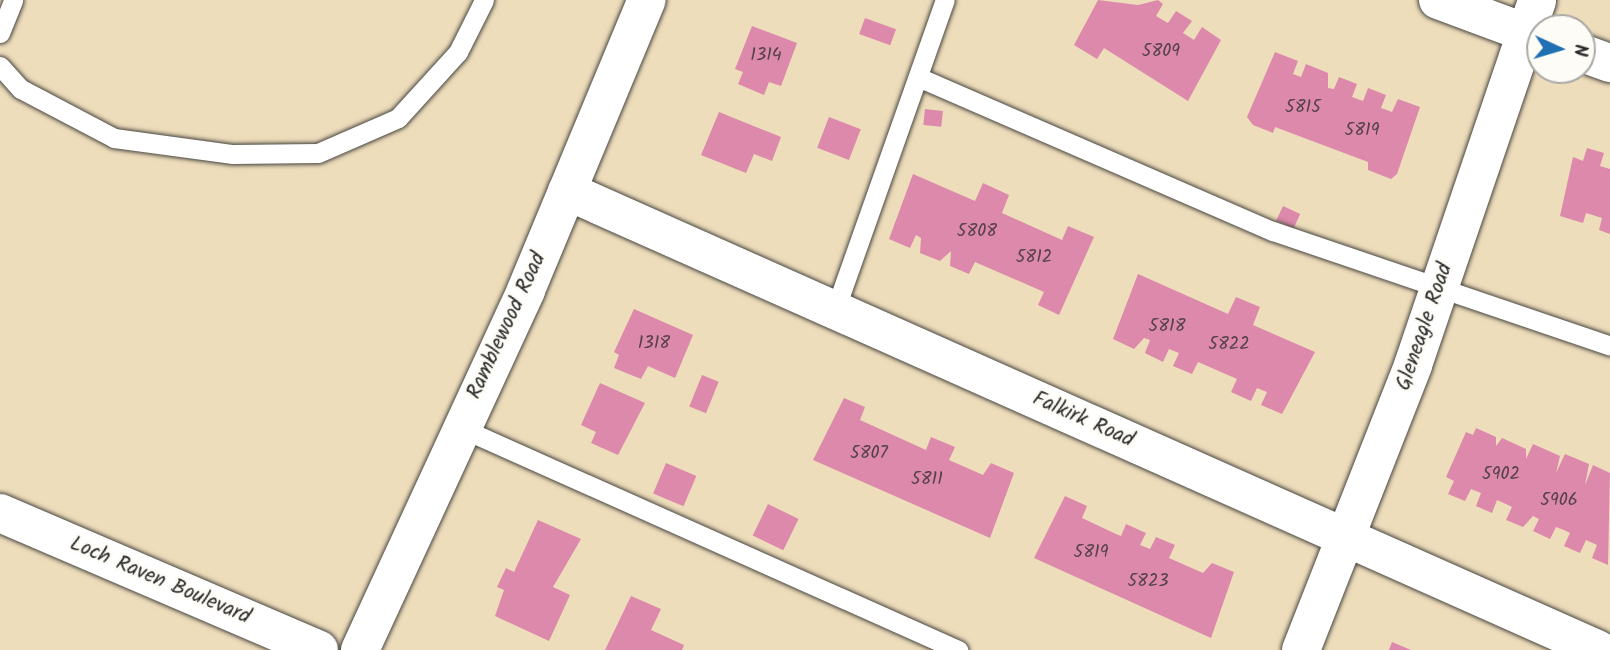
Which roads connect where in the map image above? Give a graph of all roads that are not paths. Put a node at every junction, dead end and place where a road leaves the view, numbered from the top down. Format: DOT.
graph roads {
  1 [pos="13,0"];
  2 [pos="484,0"];
  3 [pos="647,0"];
  4 [pos="945,0"];
  5 [pos="1438,0"];
  6 [pos="1526,21"];
  7 [pos="0,33"];
  8 [pos="1526,45"];
  9 [pos="0,66"];
  10 [pos="918,77"];
  11 [pos="567,191"];
  12 [pos="1441,284"];
  13 [pos="835,310"];
  14 [pos="1610,345"];
  15 [pos="459,427"];
  16 [pos="0,513"];
  17 [pos="1346,537"];
  18 [pos="319,650"];
  19 [pos="360,650"];
  20 [pos="958,650"];
  21 [pos="1301,650"];
  22 [pos="1599,650"];
  1 -- 7 [label="lane"];
  2 -- 9 [label="lane"];
  3 -- 11 [label="street, Ramblewood Road"];
  4 -- 10 [label="lane"];
  5 -- 6 [label="street"];
  8 -- 12 [label="street, Gleneagle Road"];
  10 -- 12 [label="lane"];
  10 -- 13 [label="lane"];
  11 -- 13 [label="street, Falkirk Road"];
  11 -- 15 [label="street, Ramblewood Road"];
  12 -- 14 [label="lane"];
  12 -- 17 [label="street, Gleneagle Road"];
  13 -- 17 [label="street, Falkirk Road"];
  15 -- 19 [label="street, Ramblewood Road"];
  15 -- 20 [label="lane"];
  16 -- 18 [label="street, Loch Raven Boulevard"];
  17 -- 21 [label="street, Gleneagle Road"];
  17 -- 22 [label="street, Falkirk Road"];
}
